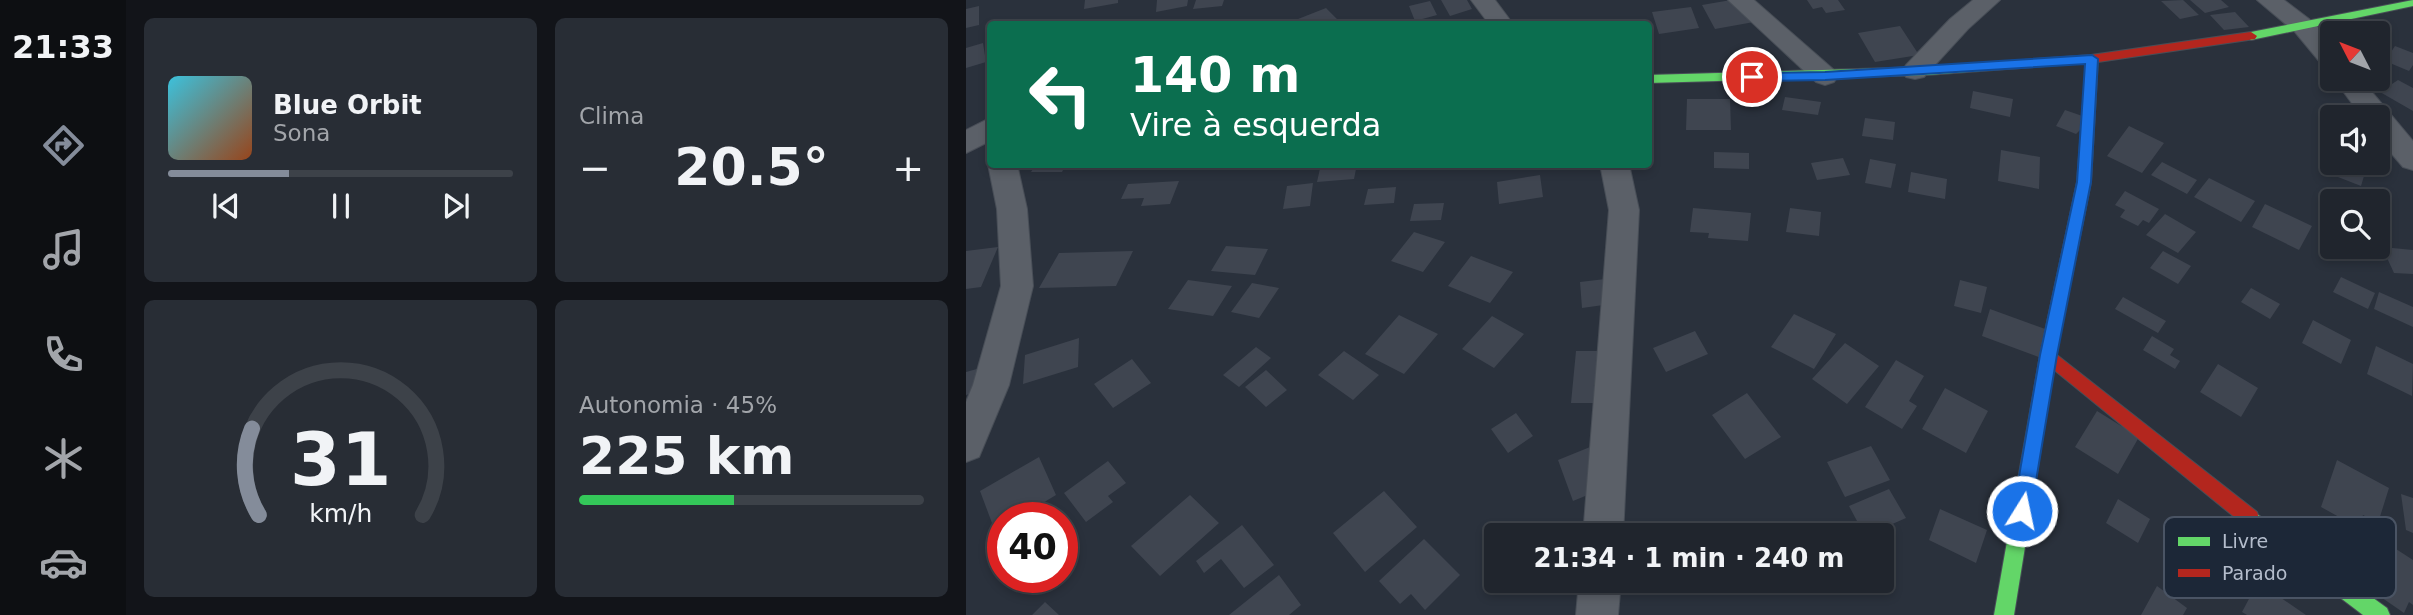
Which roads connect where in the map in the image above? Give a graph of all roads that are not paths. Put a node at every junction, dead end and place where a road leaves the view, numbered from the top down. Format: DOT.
graph roads {
  1 [pos="1483,0"];
  2 [pos="1740,0"];
  3 [pos="1988,0"];
  4 [pos="2269,0"];
  5 [pos="2413,4"];
  6 [pos="1499,21"];
  7 [pos="2304,27"];
  8 [pos="2320,46"];
  9 [pos="2092,59"];
  10 [pos="1915,71"];
  11 [pos="1825,76"];
  12 [pos="1652,79"];
  13 [pos="2357,91"];
  14 [pos="2368,105"];
  15 [pos="966,115"];
  16 [pos="987,115"];
  17 [pos="987,130"];
  18 [pos="2390,132"];
  19 [pos="966,143"];
  20 [pos="2413,160"];
  21 [pos="1003,168"];
  22 [pos="1615,168"];
  23 [pos="2049,355"];
  24 [pos="966,445"];
  25 [pos="2249,517"];
  26 [pos="1603,523"];
  27 [pos="1599,593"];
  28 [pos="2357,598"];
  29 [pos="1597,615"];
  30 [pos="2004,615"];
  31 [pos="2380,615"];
  1 -- 6 [label="street"];
  2 -- 11 [label="street"];
  3 -- 10 [label="street"];
  4 -- 7 [label="street"];
  5 -- 7 [label="street"];
  7 -- 8 [label="street"];
  7 -- 9 [label="street"];
  9 -- 10 [label="street"];
  9 -- 23 [label="street"];
  10 -- 11 [label="street"];
  11 -- 12 [label="street"];
  13 -- 14 [label="street"];
  15 -- 16 [label="street"];
  17 -- 19 [label="street"];
  18 -- 20 [label="street"];
  21 -- 24 [label="street"];
  22 -- 26 [label="street"];
  23 -- 25 [label="street"];
  23 -- 30 [label="street"];
  27 -- 29 [label="street"];
  28 -- 31 [label="street"];
}
